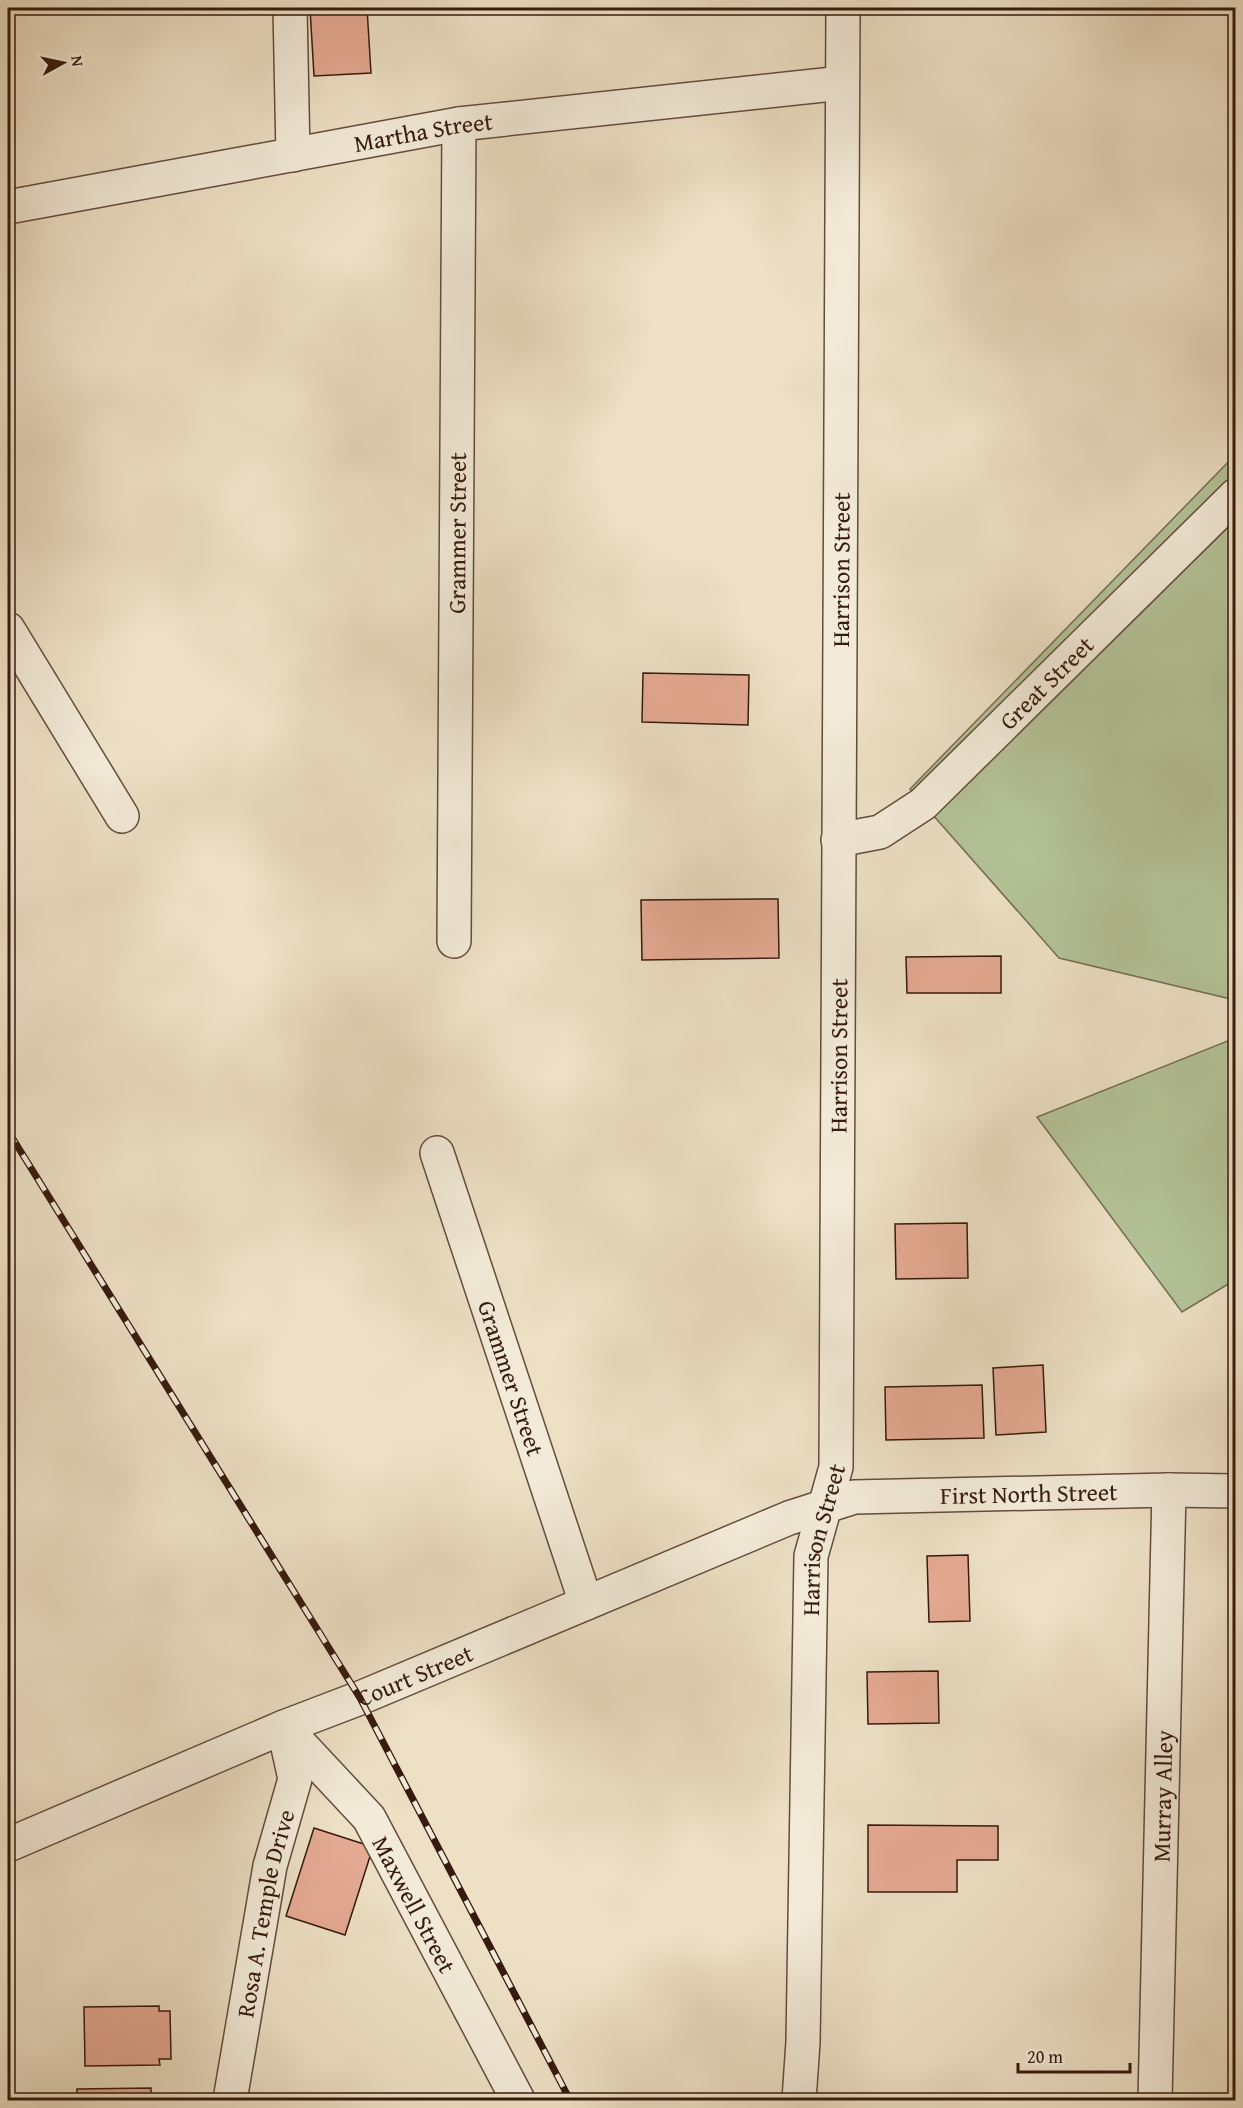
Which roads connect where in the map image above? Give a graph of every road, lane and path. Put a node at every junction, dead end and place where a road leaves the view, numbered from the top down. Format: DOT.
graph roads {
  1 [pos="290,8"];
  2 [pos="843,8"];
  3 [pos="842,83"];
  4 [pos="459,124"];
  5 [pos="293,155"];
  6 [pos="8,207"];
  7 [pos="1236,495"];
  8 [pos="8,629"];
  9 [pos="122,816"];
  10 [pos="838,840"];
  11 [pos="454,940"];
  12 [pos="437,1153"];
  13 [pos="1169,1490"];
  14 [pos="1236,1491"];
  15 [pos="824,1507"];
  16 [pos="586,1604"];
  17 [pos="284,1727"];
  18 [pos="8,1845"];
  19 [pos="230,2100"];
  20 [pos="518,2100"];
  21 [pos="799,2100"];
  22 [pos="1155,2100"];
  1 -- 5 [label="street"];
  2 -- 3 [label="street, Harrison Street"];
  3 -- 4 [label="street, Martha Street"];
  3 -- 10 [label="street, Harrison Street"];
  4 -- 5 [label="street, Martha Street"];
  4 -- 11 [label="street, Grammer Street"];
  5 -- 6 [label="street, Martha Street"];
  7 -- 10 [label="street, Great Street"];
  8 -- 9 [label="street"];
  10 -- 15 [label="street, Harrison Street"];
  12 -- 16 [label="street, Grammer Street"];
  13 -- 14 [label="street, First North Street"];
  13 -- 15 [label="street, First North Street"];
  13 -- 22 [label="street, Murray Alley"];
  15 -- 16 [label="street, Court Street"];
  15 -- 21 [label="street, Harrison Street"];
  16 -- 17 [label="street, Court Street"];
  17 -- 18 [label="street, Court Street"];
  17 -- 19 [label="street, Rosa A. Temple Drive"];
  17 -- 20 [label="street, Maxwell Street"];
}
